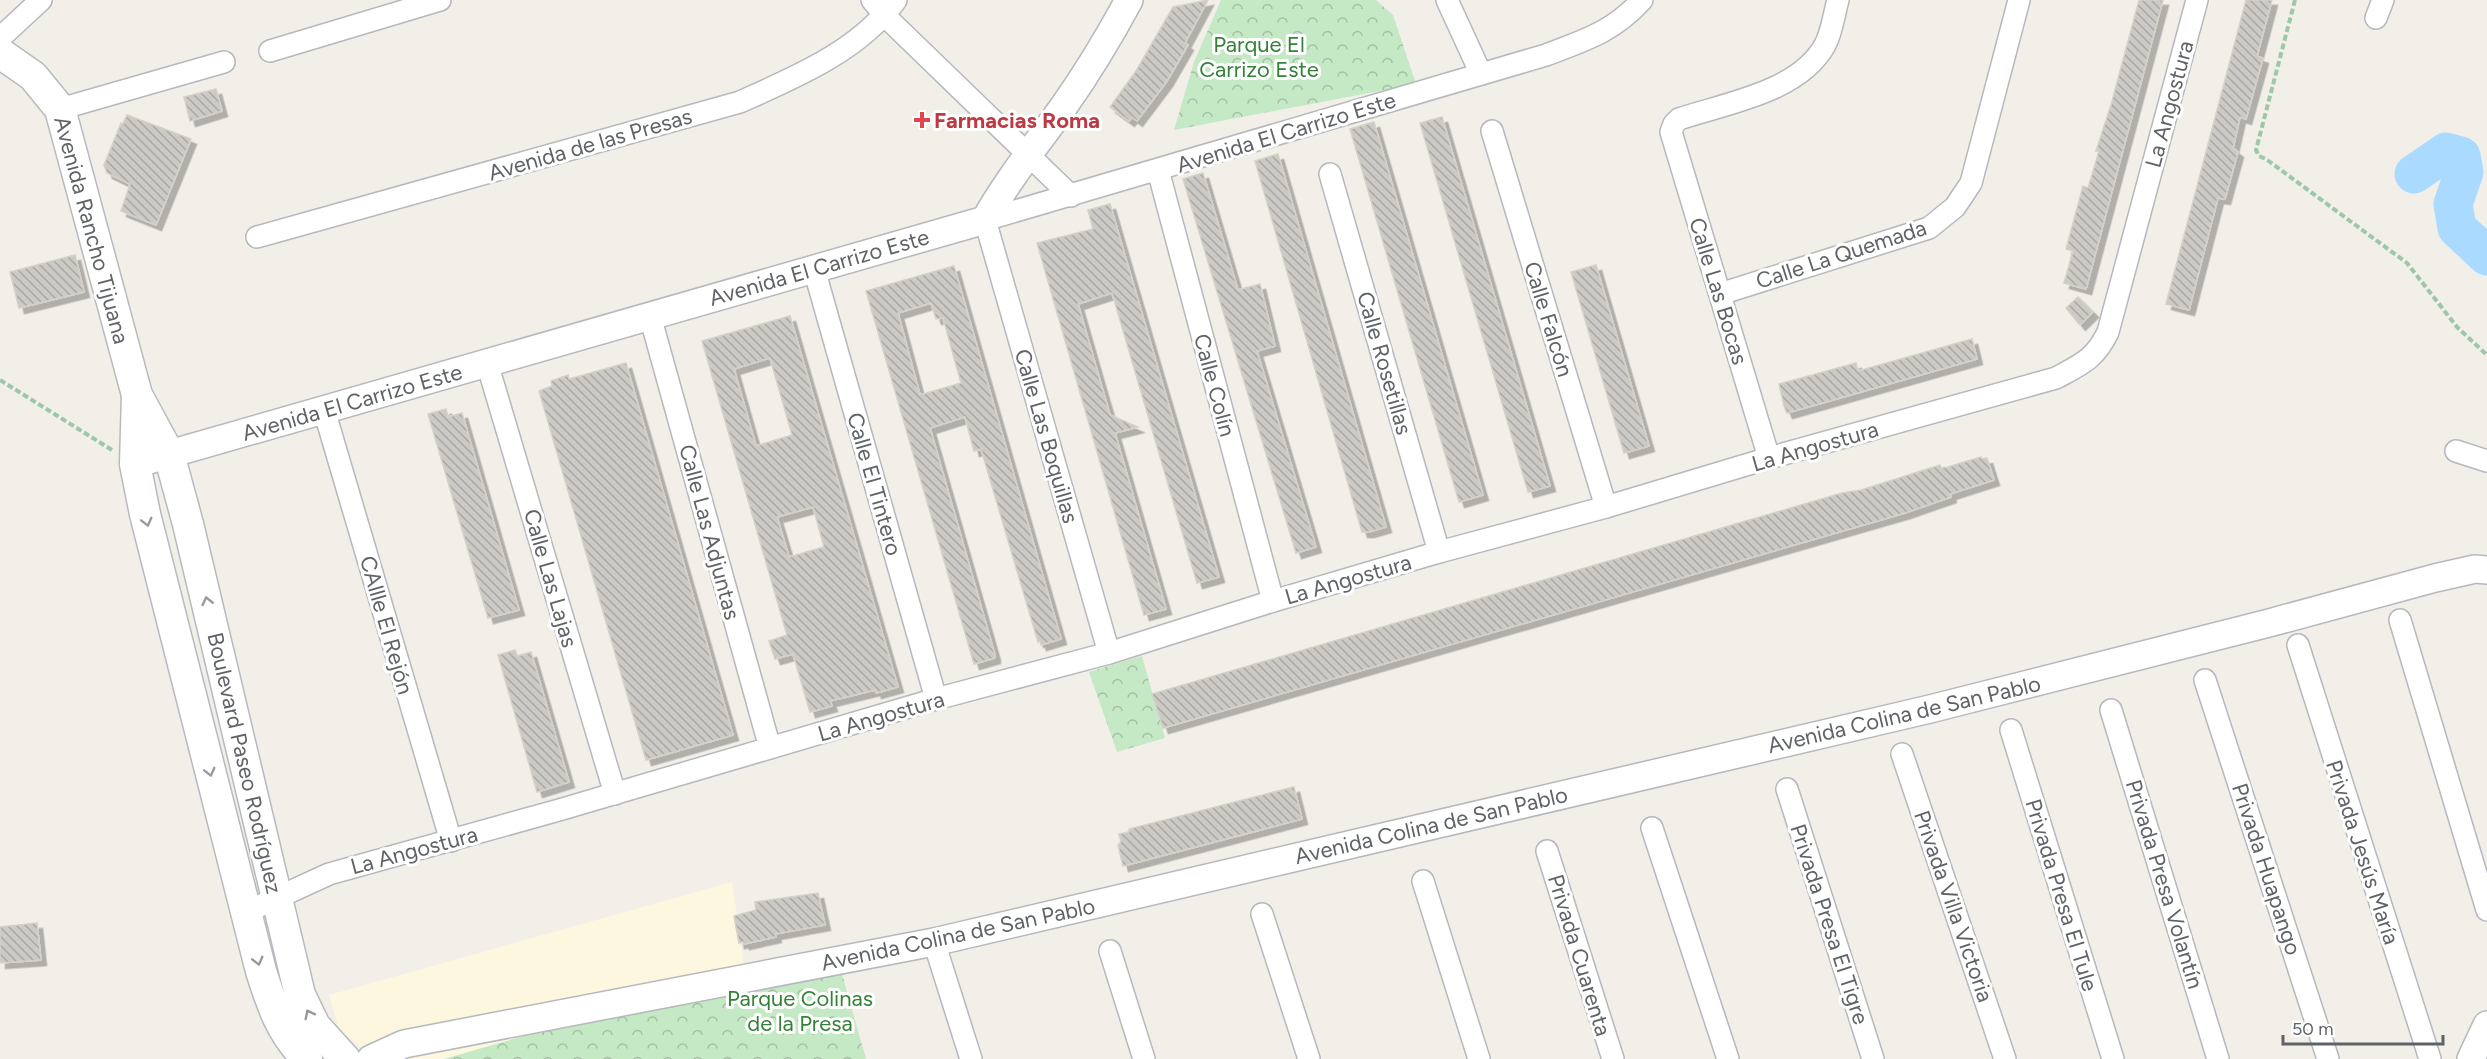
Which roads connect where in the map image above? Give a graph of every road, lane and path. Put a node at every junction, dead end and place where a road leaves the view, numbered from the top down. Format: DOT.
graph roads {
  1 [pos="40,0"];
  2 [pos="440,0"];
  3 [pos="1129,0"];
  4 [pos="1447,0"];
  5 [pos="1642,0"];
  6 [pos="1838,0"];
  7 [pos="2019,0"];
  8 [pos="2197,0"];
  9 [pos="2295,0"];
  10 [pos="884,5"];
  11 [pos="0,38"];
  12 [pos="270,51"];
  13 [pos="0,53"];
  14 [pos="224,62"];
  15 [pos="1481,74"];
  16 [pos="60,109"];
  17 [pos="1492,131"];
  18 [pos="1029,155"];
  19 [pos="1158,170"];
  20 [pos="1330,174"];
  21 [pos="1071,196"];
  22 [pos="985,220"];
  23 [pos="257,237"];
  24 [pos="814,269"];
  25 [pos="1720,294"];
  26 [pos="651,316"];
  27 [pos="2487,355"];
  28 [pos="488,363"];
  29 [pos="0,381"];
  30 [pos="137,395"];
  31 [pos="324,410"];
  32 [pos="2456,451"];
  33 [pos="169,454"];
  34 [pos="1769,458"];
  35 [pos="2487,461"];
  36 [pos="135,464"];
  37 [pos="1606,507"];
  38 [pos="1439,552"];
  39 [pos="2487,570"];
  40 [pos="1273,601"];
  41 [pos="2400,620"];
  42 [pos="217,645"];
  43 [pos="2298,645"];
  44 [pos="1109,653"];
  45 [pos="181,655"];
  46 [pos="2205,680"];
  47 [pos="936,699"];
  48 [pos="2111,710"];
  49 [pos="234,715"];
  50 [pos="198,725"];
  51 [pos="2011,730"];
  52 [pos="770,748"];
  53 [pos="1902,754"];
  54 [pos="1787,789"];
  55 [pos="615,794"];
  56 [pos="1652,828"];
  57 [pos="451,840"];
  58 [pos="1547,851"];
  59 [pos="1424,881"];
  60 [pos="277,898"];
  61 [pos="2487,910"];
  62 [pos="246,912"];
  63 [pos="1262,914"];
  64 [pos="934,942"];
  65 [pos="1110,951"];
  66 [pos="2487,1025"];
  67 [pos="307,1059"];
  68 [pos="345,1059"];
  69 [pos="371,1059"];
  70 [pos="971,1059"];
  71 [pos="1144,1059"];
  72 [pos="1309,1059"];
  73 [pos="1479,1059"];
  74 [pos="1613,1059"];
  75 [pos="1728,1059"];
  76 [pos="1873,1059"];
  77 [pos="2005,1059"];
  78 [pos="2113,1059"];
  79 [pos="2218,1059"];
  80 [pos="2328,1059"];
  81 [pos="2430,1059"];
  82 [pos="2471,1059"];
  1 -- 11 [label="street"];
  2 -- 12 [label="street"];
  3 -- 18 [label="street"];
  4 -- 15 [label="street"];
  5 -- 15 [label="street, Avenida El Carrizo Este"];
  6 -- 25 [label="street, Calle Las Bocas"];
  7 -- 25 [label="street, Calle La Quemada"];
  8 -- 34 [label="street, La Angostura"];
  9 -- 27 [label="path"];
  10 -- 18 [label="street"];
  10 -- 23 [label="street, Avenida de las Presas"];
  13 -- 16 [label="main road, Avenida Rancho Tijuana"];
  14 -- 16 [label="street"];
  15 -- 19 [label="street, Avenida El Carrizo Este"];
  16 -- 30 [label="main road, Avenida Rancho Tijuana"];
  17 -- 37 [label="street, Calle Falcón"];
  18 -- 21 [label="street"];
  18 -- 22 [label="street"];
  19 -- 21 [label="street, Avenida El Carrizo Este"];
  19 -- 40 [label="street, Calle Colín"];
  20 -- 38 [label="street, Calle Rosetillas"];
  21 -- 22 [label="street, Avenida El Carrizo Este"];
  22 -- 24 [label="street, Avenida El Carrizo Este"];
  22 -- 44 [label="street, Calle Las Boquillas"];
  24 -- 26 [label="street, Avenida El Carrizo Este"];
  24 -- 47 [label="street, Calle El Tintero"];
  25 -- 34 [label="street, Calle Las Bocas"];
  26 -- 28 [label="street, Avenida El Carrizo Este"];
  26 -- 52 [label="street, Calle Las Adjuntas"];
  28 -- 31 [label="street, Avenida El Carrizo Este"];
  28 -- 55 [label="street, Calle Las Lajas"];
  29 -- 36 [label="path"];
  30 -- 33 [label="main road, Avenida Rancho Tijuana"];
  30 -- 36 [label="main road, Avenida Rancho Tijuana"];
  31 -- 33 [label="street, Avenida El Carrizo Este"];
  31 -- 57 [label="street, CAllle El Rejón"];
  32 -- 35 [label="street"];
  33 -- 36 [label="street, Avenida El Carrizo Este"];
  42 -- 33 [label="main road, Boulevard Paseo Rodríguez, one-way"];
  34 -- 37 [label="street, La Angostura"];
  36 -- 45 [label="main road, Boulevard Paseo Rodríguez, one-way"];
  37 -- 38 [label="street, La Angostura"];
  38 -- 40 [label="street, La Angostura"];
  39 -- 64 [label="street, Avenida Colina de San Pablo"];
  40 -- 44 [label="street, La Angostura"];
  41 -- 61 [label="street"];
  42 -- 45 [label="street"];
  42 -- 49 [label="main road, Boulevard Paseo Rodríguez"];
  43 -- 81 [label="street, Privada Jesús María"];
  44 -- 47 [label="street, La Angostura"];
  45 -- 50 [label="main road, Boulevard Paseo Rodríguez"];
  46 -- 80 [label="street, Privada Huapango"];
  47 -- 52 [label="street, La Angostura"];
  48 -- 79 [label="street, Privada Presa Volantín"];
  49 -- 50 [label="street"];
  49 -- 60 [label="main road, Boulevard Paseo Rodríguez"];
  50 -- 62 [label="main road, Boulevard Paseo Rodríguez, one-way"];
  51 -- 78 [label="street, Privada Presa El Tule"];
  52 -- 55 [label="street, La Angostura"];
  53 -- 77 [label="street, Privada Villa Victoria"];
  54 -- 76 [label="street, Privada Presa El Tigre"];
  55 -- 57 [label="street, La Angostura"];
  56 -- 75 [label="street"];
  57 -- 60 [label="street, La Angostura"];
  58 -- 74 [label="street, Privada Cuarenta"];
  59 -- 73 [label="street"];
  60 -- 62 [label="street, La Angostura"];
  68 -- 60 [label="main road, Boulevard Paseo Rodríguez, one-way"];
  62 -- 67 [label="main road, Boulevard Paseo Rodríguez, one-way"];
  63 -- 72 [label="street"];
  64 -- 69 [label="street, Avenida Colina de San Pablo"];
  64 -- 70 [label="street"];
  65 -- 71 [label="street"];
  66 -- 82 [label="street"];
}
